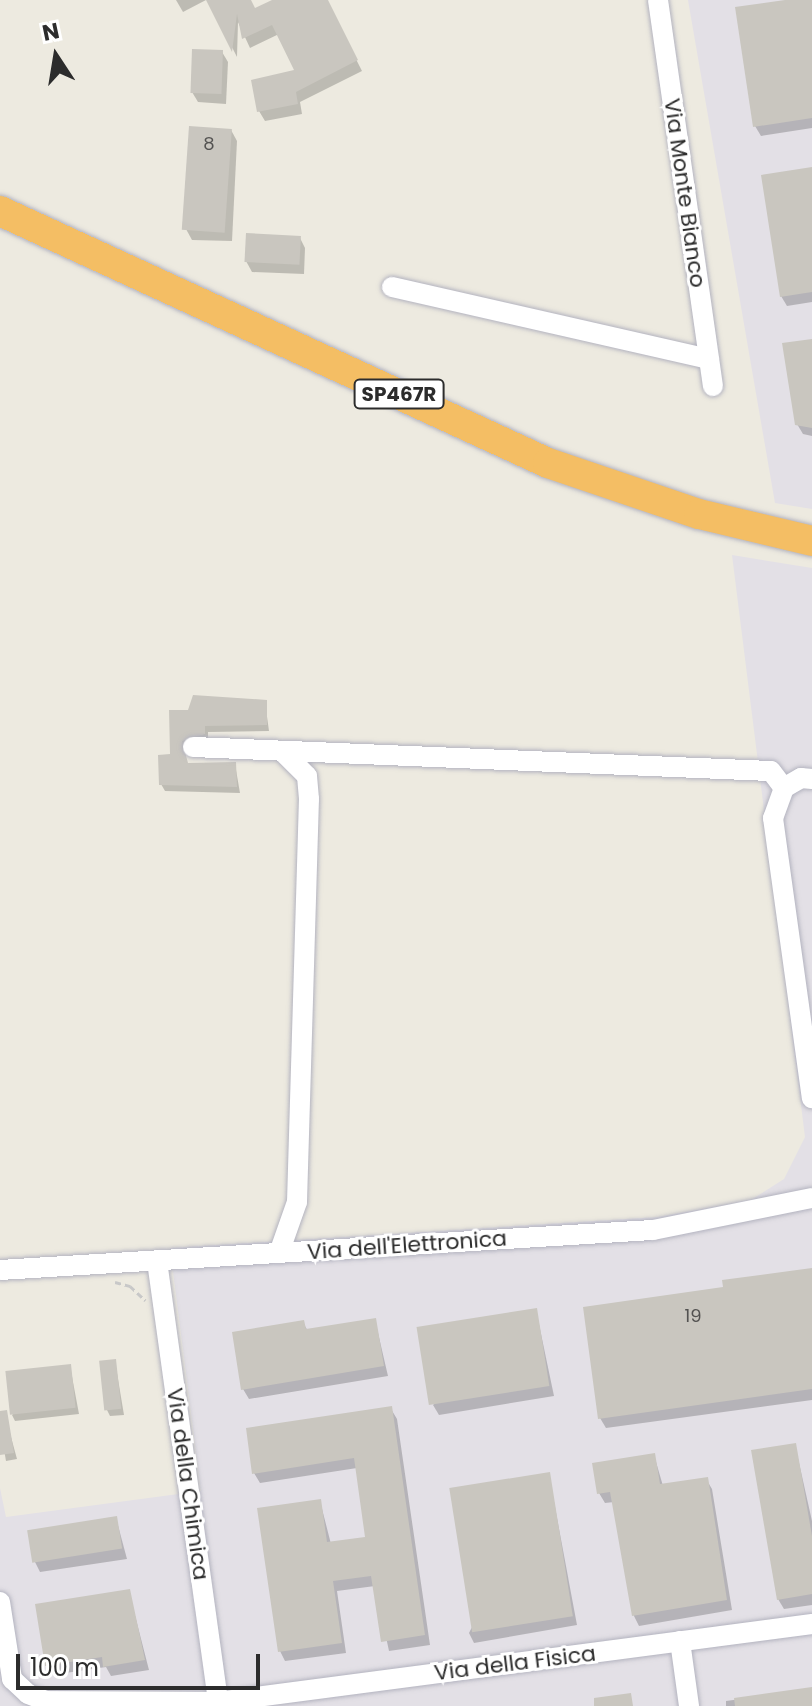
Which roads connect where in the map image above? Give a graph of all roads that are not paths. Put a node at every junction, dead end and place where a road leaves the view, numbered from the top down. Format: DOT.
graph roads {
  1 [pos="658,0"];
  2 [pos="0,211"];
  3 [pos="392,287"];
  4 [pos="709,359"];
  5 [pos="713,386"];
  6 [pos="812,541"];
  7 [pos="193,747"];
  8 [pos="285,754"];
  9 [pos="812,779"];
  10 [pos="784,788"];
  11 [pos="812,1098"];
  12 [pos="812,1198"];
  13 [pos="279,1253"];
  14 [pos="157,1261"];
  15 [pos="0,1270"];
  16 [pos="0,1602"];
  17 [pos="812,1624"];
  18 [pos="680,1641"];
  19 [pos="218,1704"];
  20 [pos="689,1706"];
  1 -- 4 [label="street, Via Monte Bianco"];
  2 -- 6 [label="highway, SP467R"];
  3 -- 4 [label="street"];
  4 -- 5 [label="street, Via Monte Bianco"];
  7 -- 8 [label="street"];
  8 -- 10 [label="street"];
  8 -- 13 [label="street"];
  9 -- 10 [label="street"];
  10 -- 11 [label="street"];
  12 -- 13 [label="street, Via dell'Elettronica"];
  13 -- 14 [label="street, Via dell'Elettronica"];
  14 -- 15 [label="street, Via dell'Elettronica"];
  14 -- 19 [label="street, Via della Chimica"];
  16 -- 19 [label="street, Via della Fisica"];
  17 -- 18 [label="street, Via della Fisica"];
  18 -- 19 [label="street, Via della Fisica"];
  18 -- 20 [label="street"];
}
